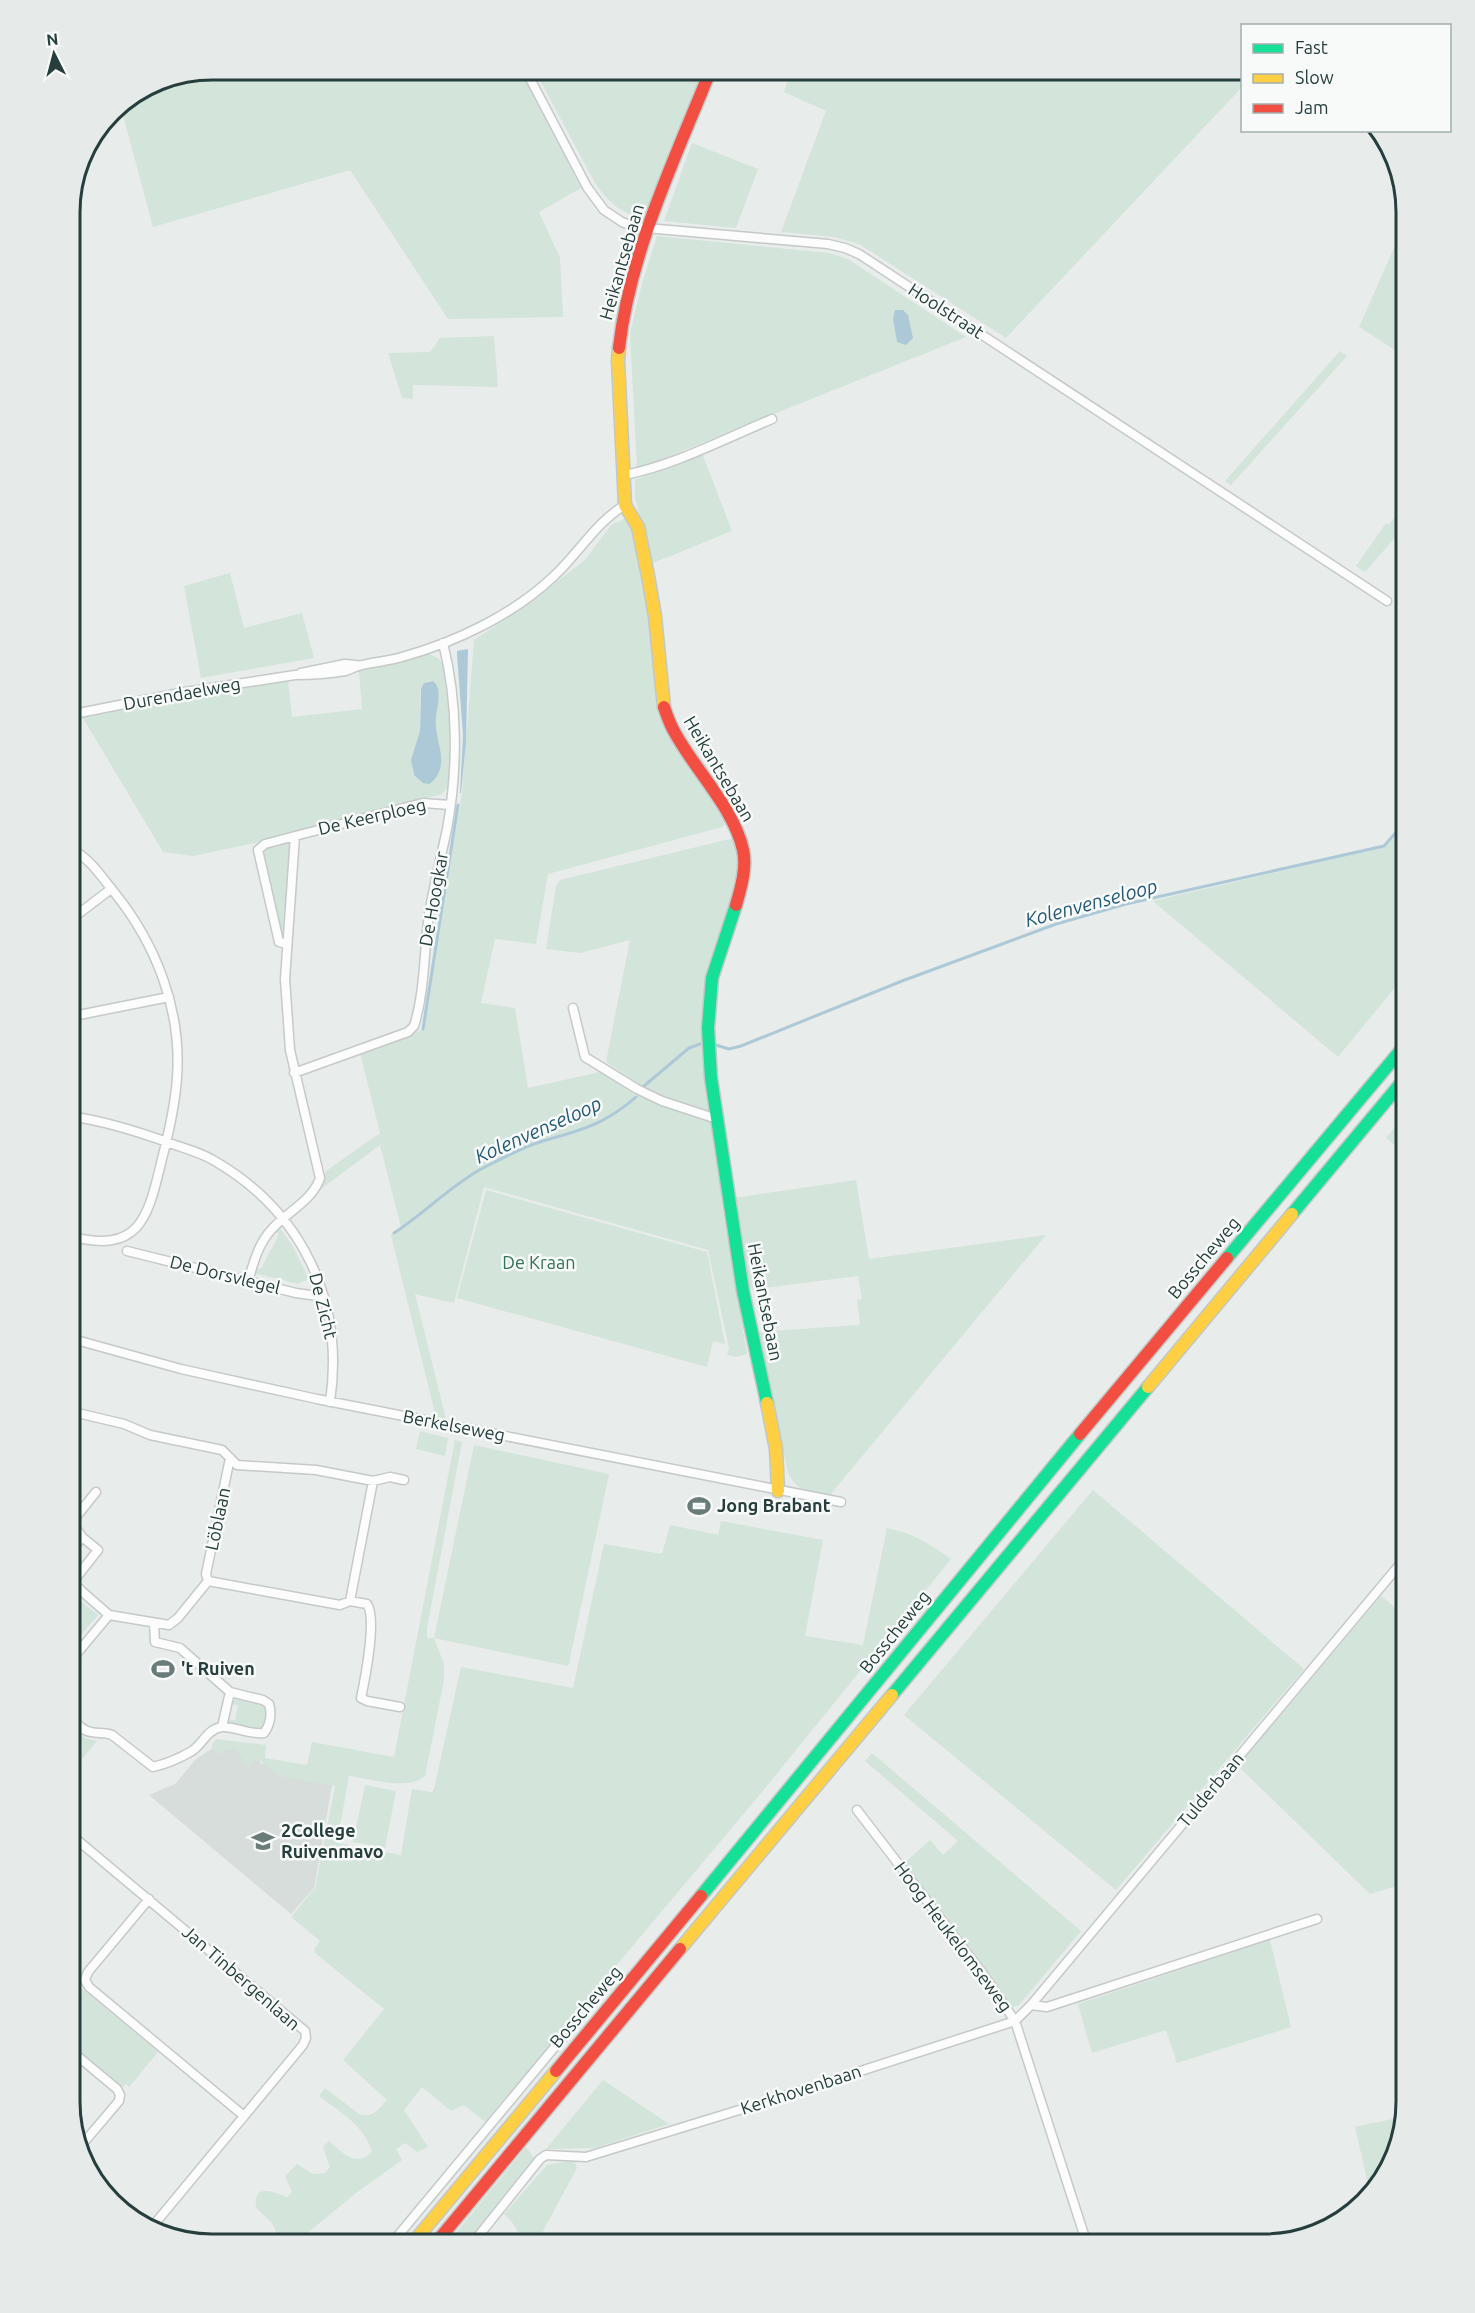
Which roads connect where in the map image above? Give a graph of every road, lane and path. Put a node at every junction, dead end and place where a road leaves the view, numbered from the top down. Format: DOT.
graph roads {
  1 [pos="531,80"];
  2 [pos="707,80"];
  3 [pos="649,228"];
  4 [pos="772,419"];
  5 [pos="625,475"];
  6 [pos="625,506"];
  7 [pos="1387,601"];
  8 [pos="443,643"];
  9 [pos="80,713"];
  10 [pos="450,805"];
  11 [pos="295,836"];
  12 [pos="80,854"];
  13 [pos="111,889"];
  14 [pos="80,913"];
  15 [pos="287,944"];
  16 [pos="169,997"];
  17 [pos="573,1008"];
  18 [pos="80,1015"];
  19 [pos="1396,1056"];
  20 [pos="294,1073"];
  21 [pos="1396,1089"];
  22 [pos="80,1118"];
  23 [pos="717,1119"];
  24 [pos="167,1142"];
  25 [pos="283,1219"];
  26 [pos="80,1238"];
  27 [pos="127,1251"];
  28 [pos="248,1281"];
  29 [pos="324,1297"];
  30 [pos="80,1341"];
  31 [pos="330,1402"];
  32 [pos="80,1414"];
  33 [pos="230,1458"];
  34 [pos="404,1480"];
  35 [pos="373,1481"];
  36 [pos="778,1491"];
  37 [pos="96,1492"];
  38 [pos="841,1502"];
  39 [pos="80,1512"];
  40 [pos="80,1534"];
  41 [pos="82,1537"];
  42 [pos="80,1539"];
  43 [pos="1396,1569"];
  44 [pos="80,1576"];
  45 [pos="208,1581"];
  46 [pos="80,1589"];
  47 [pos="350,1601"];
  48 [pos="109,1615"];
  49 [pos="154,1623"];
  50 [pos="80,1646"];
  51 [pos="230,1692"];
  52 [pos="400,1707"];
  53 [pos="80,1726"];
  54 [pos="222,1727"];
  55 [pos="857,1810"];
  56 [pos="80,1842"];
  57 [pos="149,1899"];
  58 [pos="1317,1919"];
  59 [pos="1031,2005"];
  60 [pos="1015,2021"];
  61 [pos="563,2037"];
  62 [pos="80,2058"];
  63 [pos="244,2116"];
  64 [pos="85,2141"];
  65 [pos="157,2222"];
  66 [pos="400,2233"];
  67 [pos="421,2233"];
  68 [pos="444,2233"];
  69 [pos="481,2233"];
  70 [pos="1084,2234"];
  1 -- 3 [label="street, Hoolstraat"];
  2 -- 3 [label="main road, Heikantsebaan"];
  3 -- 5 [label="main road, Heikantsebaan"];
  3 -- 7 [label="street, Hoolstraat"];
  4 -- 5 [label="street"];
  5 -- 6 [label="main road, Heikantsebaan"];
  6 -- 8 [label="street, Durendaelweg"];
  6 -- 23 [label="main road, Heikantsebaan"];
  8 -- 9 [label="street, Durendaelweg"];
  8 -- 10 [label="street, De Hoogkar"];
  10 -- 11 [label="street, De Keerploeg"];
  10 -- 20 [label="street, De Hoogkar"];
  11 -- 15 [label="street, De Keerploeg"];
  11 -- 15 [label="street, De Keerploeg"];
  12 -- 13 [label="street"];
  13 -- 14 [label="street"];
  13 -- 16 [label="street"];
  15 -- 20 [label="street, De Keerploeg"];
  16 -- 18 [label="street"];
  16 -- 24 [label="street"];
  17 -- 23 [label="street"];
  19 -- 67 [label="main road, Bosscheweg"];
  20 -- 25 [label="street"];
  21 -- 68 [label="main road, Bosscheweg"];
  22 -- 24 [label="street, De Zicht"];
  23 -- 36 [label="main road, Heikantsebaan"];
  24 -- 25 [label="street, De Zicht"];
  24 -- 26 [label="street"];
  25 -- 28 [label="street"];
  25 -- 29 [label="street, De Zicht"];
  27 -- 28 [label="street, De Dorsvlegel"];
  28 -- 29 [label="street, De Dorsvlegel"];
  29 -- 31 [label="street, De Zicht"];
  30 -- 31 [label="street, Berkelseweg"];
  31 -- 36 [label="street, Berkelseweg"];
  32 -- 33 [label="street"];
  33 -- 35 [label="street, Löblaan"];
  33 -- 45 [label="street, Löblaan"];
  34 -- 35 [label="street, Löblaan"];
  35 -- 47 [label="street"];
  36 -- 38 [label="street, Berkelseweg"];
  37 -- 39 [label="street"];
  40 -- 41 [label="street"];
  41 -- 42 [label="street"];
  41 -- 44 [label="street"];
  43 -- 59 [label="street, Tulderbaan"];
  45 -- 47 [label="street"];
  45 -- 49 [label="street"];
  46 -- 48 [label="street"];
  47 -- 52 [label="street"];
  48 -- 49 [label="street"];
  48 -- 50 [label="street"];
  49 -- 51 [label="street"];
  51 -- 54 [label="street"];
  51 -- 54 [label="street"];
  53 -- 54 [label="street"];
  55 -- 60 [label="street, Hoog Heukelomseweg"];
  56 -- 57 [label="street, Jan Tinbergenlaan"];
  57 -- 63 [label="street, Jan Tinbergenlaan"];
  57 -- 63 [label="street"];
  58 -- 59 [label="street"];
  59 -- 60 [label="street, Tulderbaan"];
  60 -- 69 [label="street, Kerkhovenbaan"];
  60 -- 70 [label="street, Hoog Heukelomseweg"];
  61 -- 66 [label="street, Bosscheweg"];
  62 -- 64 [label="street"];
  63 -- 65 [label="street, Jan Tinbergenlaan"];
}
